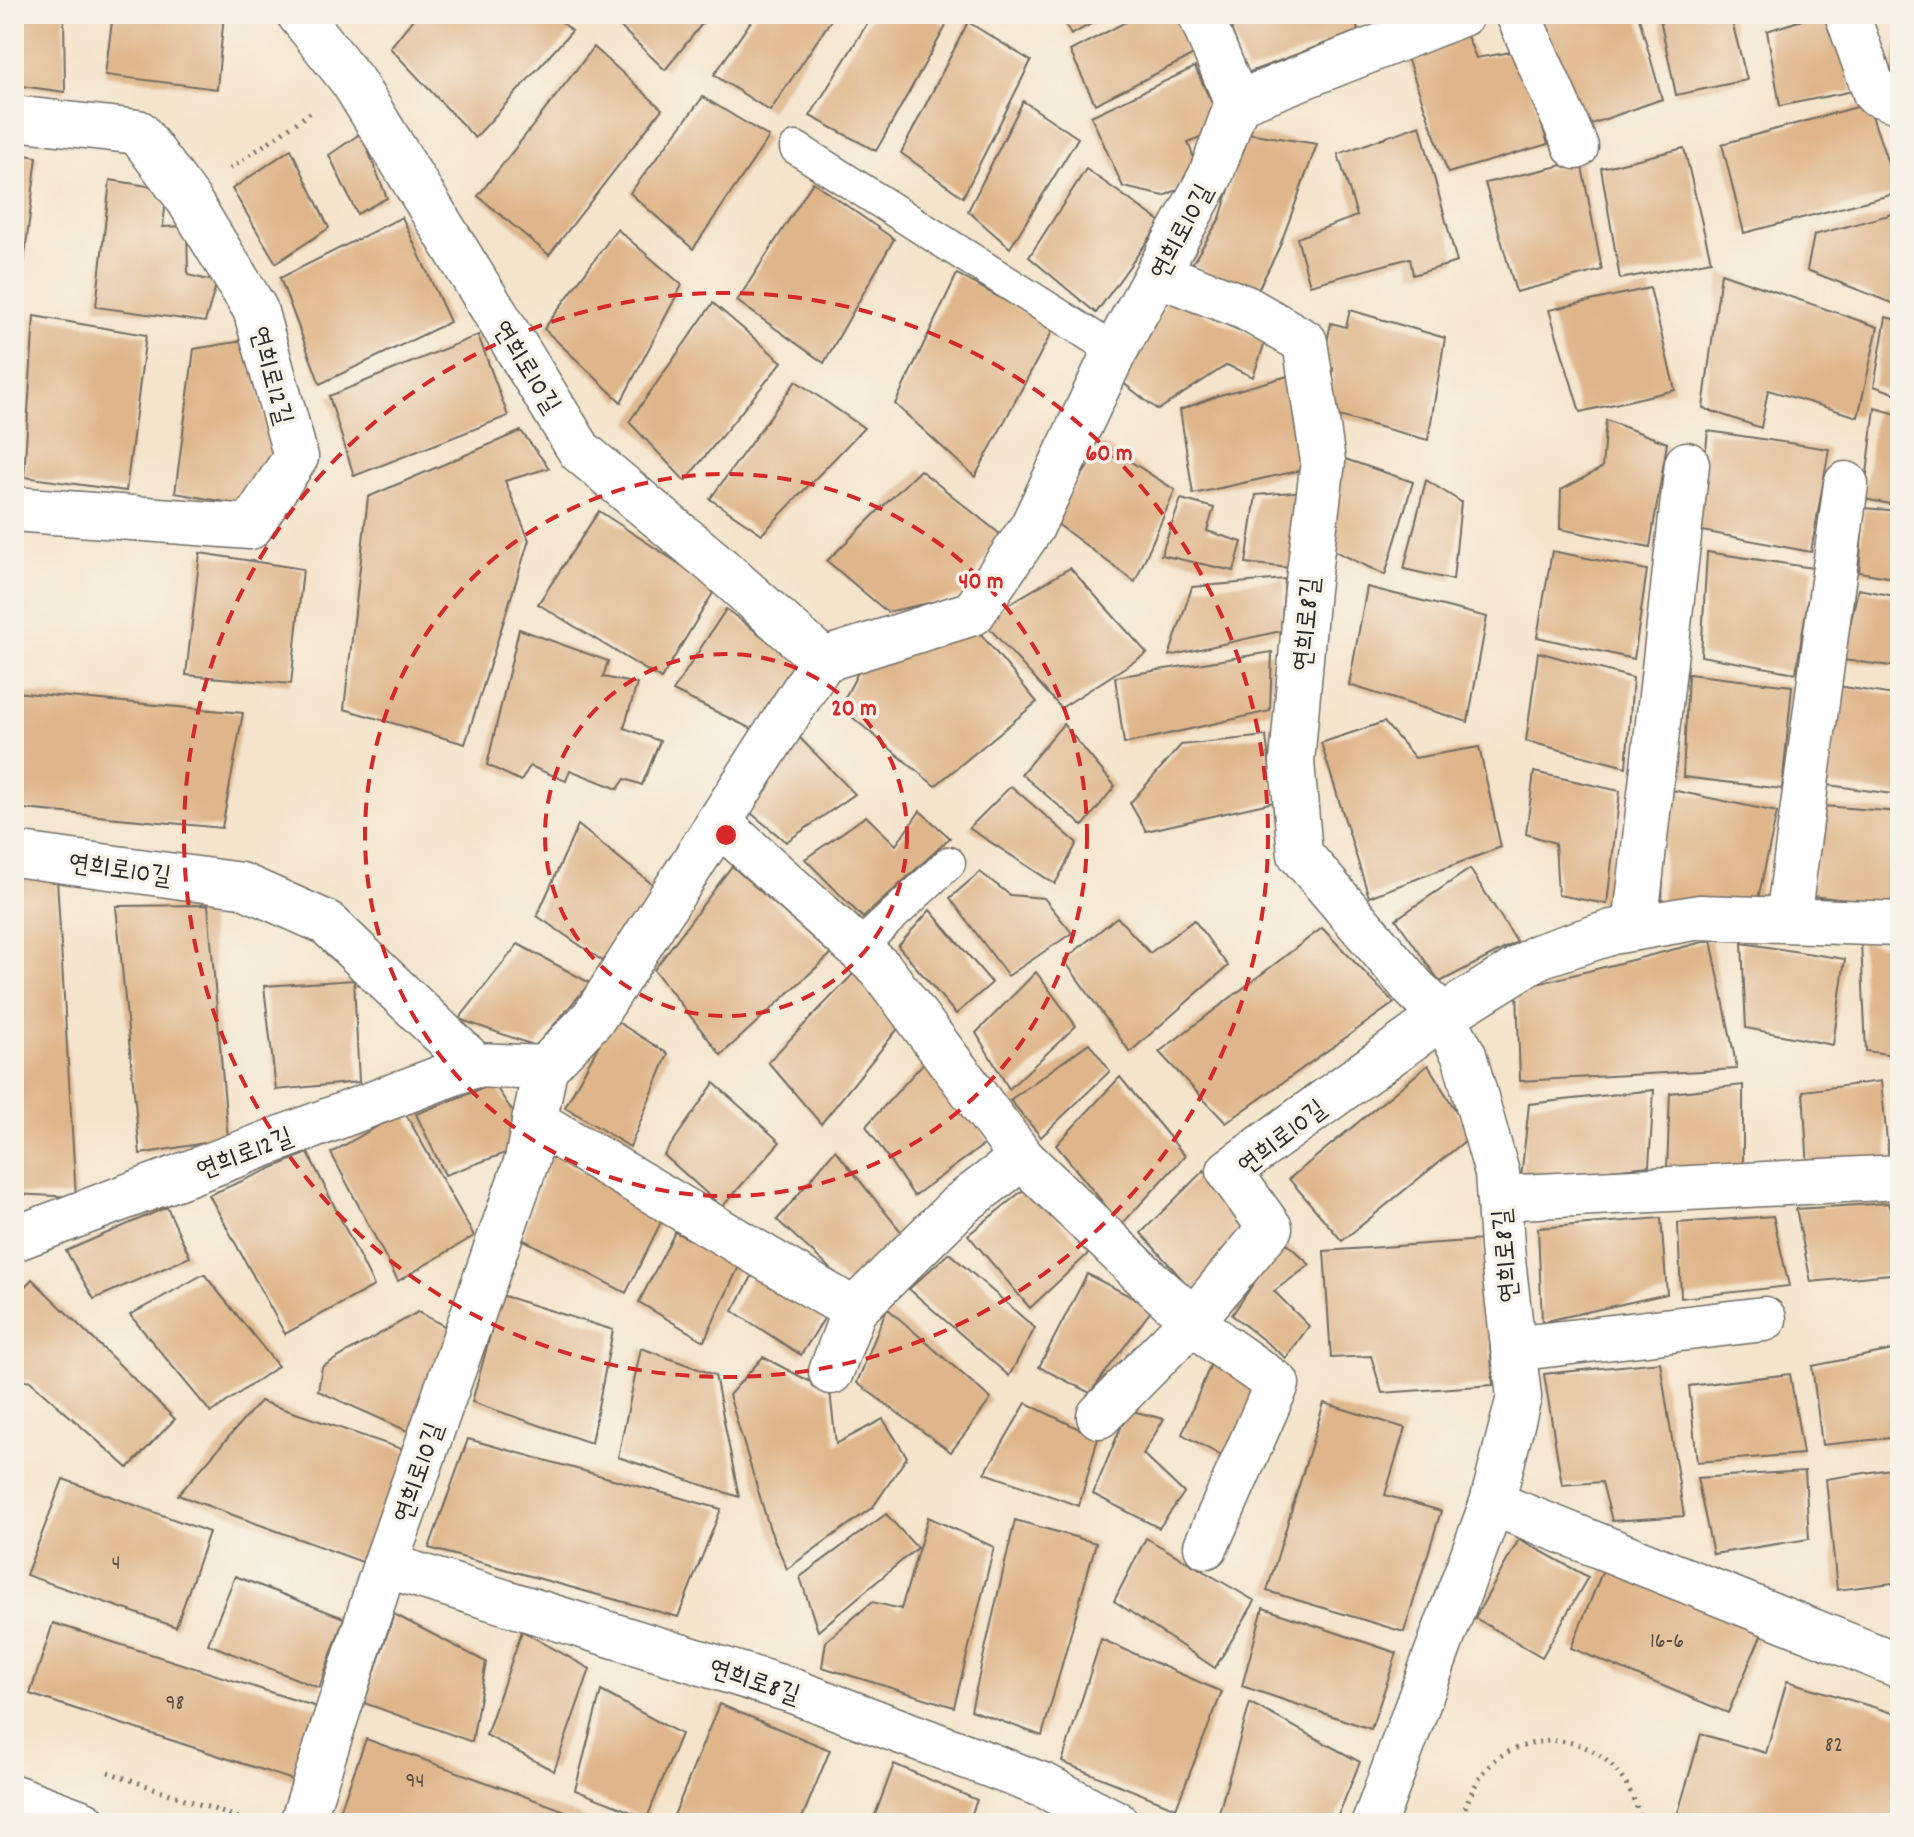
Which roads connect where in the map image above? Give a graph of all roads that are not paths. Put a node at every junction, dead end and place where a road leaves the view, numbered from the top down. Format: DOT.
graph roads {
  1 [pos="299,14"];
  2 [pos="1200,14"];
  3 [pos="1462,14"];
  4 [pos="1518,14"];
  5 [pos="1847,14"];
  6 [pos="1900,102"];
  7 [pos="1237,103"];
  8 [pos="14,118"];
  9 [pos="1576,147"];
  10 [pos="796,148"];
  11 [pos="1157,274"];
  12 [pos="1113,355"];
  13 [pos="1687,464"];
  14 [pos="1846,484"];
  15 [pos="14,509"];
  16 [pos="823,660"];
  17 [pos="718,822"];
  18 [pos="14,854"];
  19 [pos="949,863"];
  20 [pos="1788,919"];
  21 [pos="1900,924"];
  22 [pos="1635,928"];
  23 [pos="858,948"];
  24 [pos="1443,1016"];
  25 [pos="475,1065"];
  26 [pos="545,1068"];
  27 [pos="534,1121"];
  28 [pos="1022,1158"];
  29 [pos="1900,1177"];
  30 [pos="1499,1198"];
  31 [pos="14,1239"];
  32 [pos="854,1310"];
  33 [pos="1764,1319"];
  34 [pos="1193,1320"];
  35 [pos="1513,1349"];
  36 [pos="831,1372"];
  37 [pos="1099,1416"];
  38 [pos="1492,1503"];
  39 [pos="1206,1546"];
  40 [pos="385,1565"];
  41 [pos="1900,1666"];
  42 [pos="14,1797"];
  43 [pos="84,1823"];
  44 [pos="302,1823"];
  45 [pos="1116,1823"];
  46 [pos="1374,1823"];
  1 -- 16 [label="street, 연희로10길"];
  2 -- 7 [label="street"];
  3 -- 7 [label="street"];
  4 -- 9 [label="street"];
  5 -- 6 [label="street"];
  7 -- 11 [label="street, 연희로10길"];
  8 -- 15 [label="street, 연희로12길"];
  10 -- 12 [label="lane"];
  11 -- 12 [label="street, 연희로10길"];
  11 -- 24 [label="street, 연희로8길"];
  12 -- 16 [label="street, 연희로10길"];
  13 -- 22 [label="street"];
  14 -- 20 [label="street"];
  16 -- 17 [label="street"];
  17 -- 23 [label="street"];
  17 -- 26 [label="street"];
  18 -- 25 [label="street, 연희로10길"];
  19 -- 23 [label="lane"];
  20 -- 21 [label="street"];
  20 -- 22 [label="street"];
  22 -- 24 [label="street"];
  23 -- 28 [label="street"];
  24 -- 30 [label="street, 연희로8길"];
  24 -- 34 [label="street, 연희로10길"];
  25 -- 26 [label="street"];
  25 -- 31 [label="street, 연희로12길"];
  26 -- 27 [label="street, 연희로10길"];
  27 -- 32 [label="street"];
  27 -- 40 [label="street, 연희로10길"];
  28 -- 32 [label="street"];
  28 -- 34 [label="street"];
  29 -- 30 [label="street"];
  30 -- 35 [label="street, 연희로8길"];
  32 -- 36 [label="street"];
  33 -- 35 [label="street"];
  34 -- 37 [label="street, 연희로10길"];
  34 -- 39 [label="street"];
  35 -- 38 [label="street, 연희로8길"];
  38 -- 41 [label="street"];
  38 -- 46 [label="street, 연희로8길"];
  40 -- 44 [label="street, 연희로10길"];
  40 -- 45 [label="street, 연희로8길"];
  42 -- 43 [label="street"];
}
